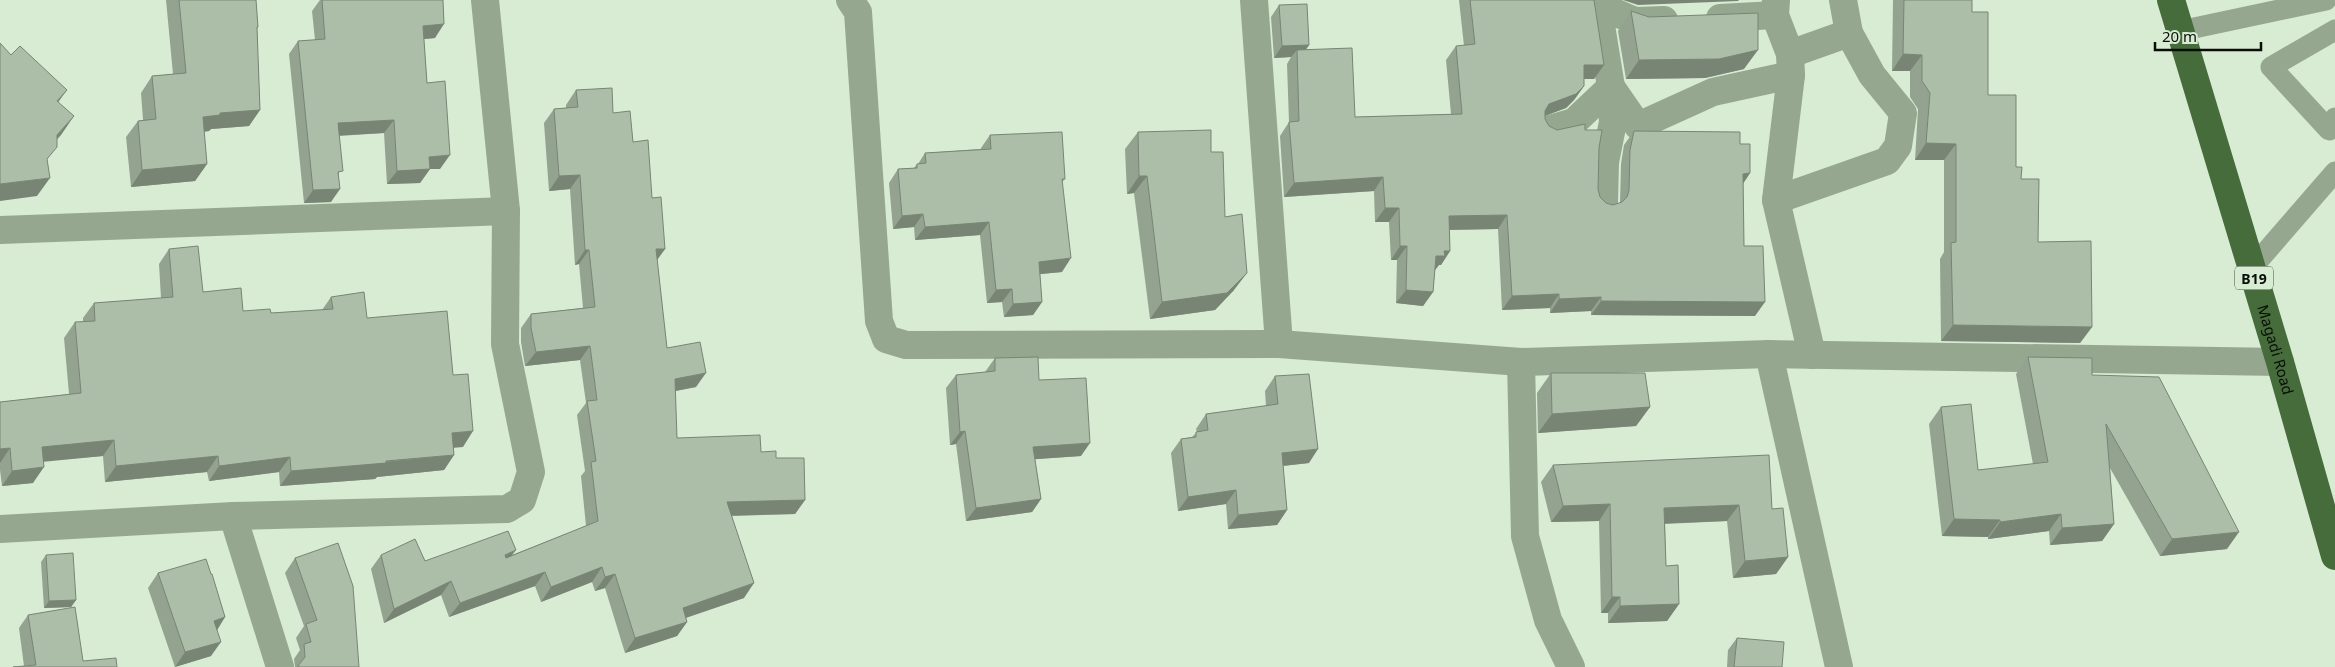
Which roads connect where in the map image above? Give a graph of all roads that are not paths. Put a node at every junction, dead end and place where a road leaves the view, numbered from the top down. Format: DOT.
graph roads {
  1 [pos="485,0"];
  2 [pos="850,0"];
  3 [pos="1254,0"];
  4 [pos="1843,0"];
  5 [pos="2171,0"];
  6 [pos="2326,0"];
  7 [pos="1775,8"];
  8 [pos="2335,30"];
  9 [pos="2180,31"];
  10 [pos="1848,33"];
  11 [pos="1791,64"];
  12 [pos="1611,87"];
  13 [pos="2335,118"];
  14 [pos="1550,129"];
  15 [pos="2335,172"];
  16 [pos="1776,200"];
  17 [pos="1604,203"];
  18 [pos="506,210"];
  19 [pos="0,230"];
  20 [pos="2251,269"];
  21 [pos="1279,344"];
  22 [pos="1769,354"];
  23 [pos="1812,355"];
  24 [pos="1521,362"];
  25 [pos="2280,362"];
  26 [pos="233,516"];
  27 [pos="0,530"];
  28 [pos="2335,556"];
  29 [pos="280,667"];
  30 [pos="1571,667"];
  31 [pos="1839,667"];
  1 -- 18 [label="street"];
  2 -- 21 [label="street"];
  3 -- 21 [label="street"];
  4 -- 10 [label="street"];
  5 -- 9 [label="highway, Magadi Road / B19"];
  6 -- 9 [label="lane"];
  7 -- 11 [label="street"];
  7 -- 12 [label="street"];
  8 -- 13 [label="lane"];
  9 -- 20 [label="highway, Magadi Road / B19"];
  10 -- 11 [label="street"];
  10 -- 16 [label="street"];
  11 -- 12 [label="street"];
  11 -- 16 [label="street"];
  12 -- 14 [label="street"];
  12 -- 17 [label="street"];
  15 -- 20 [label="lane"];
  16 -- 23 [label="street"];
  18 -- 19 [label="street"];
  18 -- 26 [label="street"];
  20 -- 25 [label="highway, Magadi Road / B19"];
  21 -- 24 [label="street"];
  22 -- 23 [label="street"];
  22 -- 24 [label="street"];
  22 -- 31 [label="street"];
  23 -- 25 [label="street"];
  24 -- 30 [label="street"];
  25 -- 28 [label="highway, Magadi Road / B19"];
  26 -- 27 [label="street"];
  26 -- 29 [label="street"];
}
